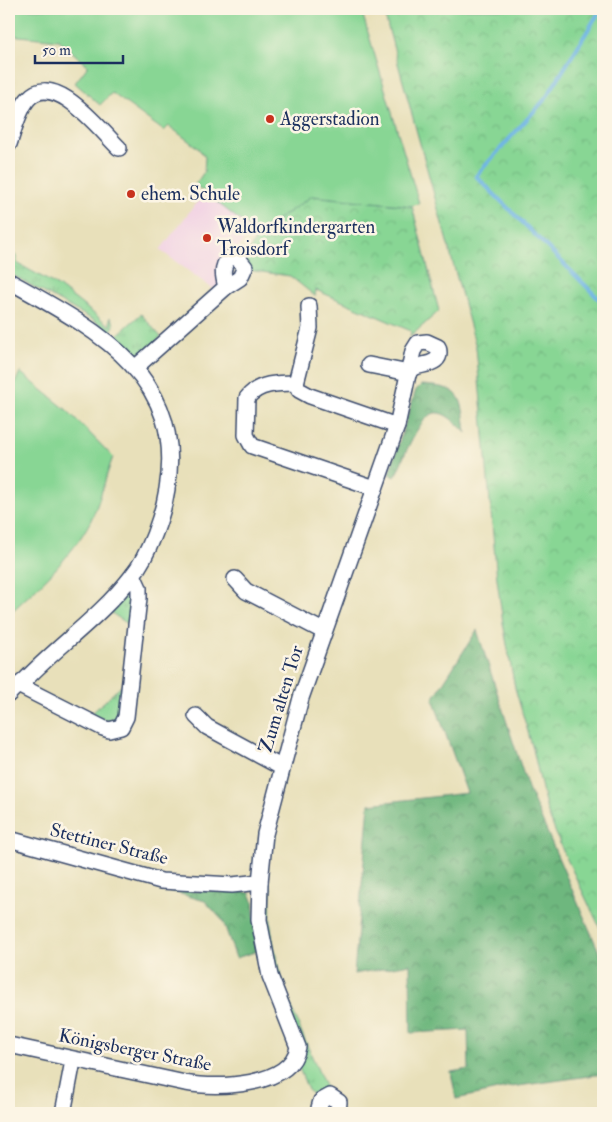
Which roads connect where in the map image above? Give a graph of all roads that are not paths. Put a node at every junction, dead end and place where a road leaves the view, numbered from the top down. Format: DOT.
graph roads {
  1 [pos="9,144"];
  2 [pos="119,148"];
  3 [pos="9,281"];
  4 [pos="226,287"];
  5 [pos="308,306"];
  6 [pos="369,365"];
  7 [pos="136,367"];
  8 [pos="296,383"];
  9 [pos="397,426"];
  10 [pos="375,488"];
  11 [pos="133,575"];
  12 [pos="235,579"];
  13 [pos="323,631"];
  14 [pos="13,689"];
  15 [pos="196,716"];
  16 [pos="281,767"];
  17 [pos="9,840"];
  18 [pos="260,882"];
  19 [pos="9,1045"];
  20 [pos="298,1047"];
  21 [pos="73,1061"];
  22 [pos="63,1113"];
  23 [pos="321,1113"];
  24 [pos="338,1113"];
  1 -- 2 [label="street"];
  3 -- 7 [label="street"];
  4 -- 7 [label="street"];
  5 -- 8 [label="street"];
  6 -- 9 [label="street, Zum alten Tor"];
  7 -- 11 [label="street"];
  8 -- 9 [label="street"];
  8 -- 10 [label="street"];
  9 -- 10 [label="street, Zum alten Tor"];
  10 -- 13 [label="street, Zum alten Tor"];
  11 -- 14 [label="street"];
  11 -- 14 [label="street"];
  12 -- 13 [label="street"];
  13 -- 16 [label="street, Zum alten Tor"];
  15 -- 16 [label="street"];
  16 -- 18 [label="street, Zum alten Tor"];
  17 -- 18 [label="street, Stettiner Straße"];
  18 -- 20 [label="street, Zum alten Tor"];
  19 -- 21 [label="street, Königsberger Straße"];
  20 -- 21 [label="street, Königsberger Straße"];
  21 -- 22 [label="street"];
  23 -- 24 [label="street"];
}
